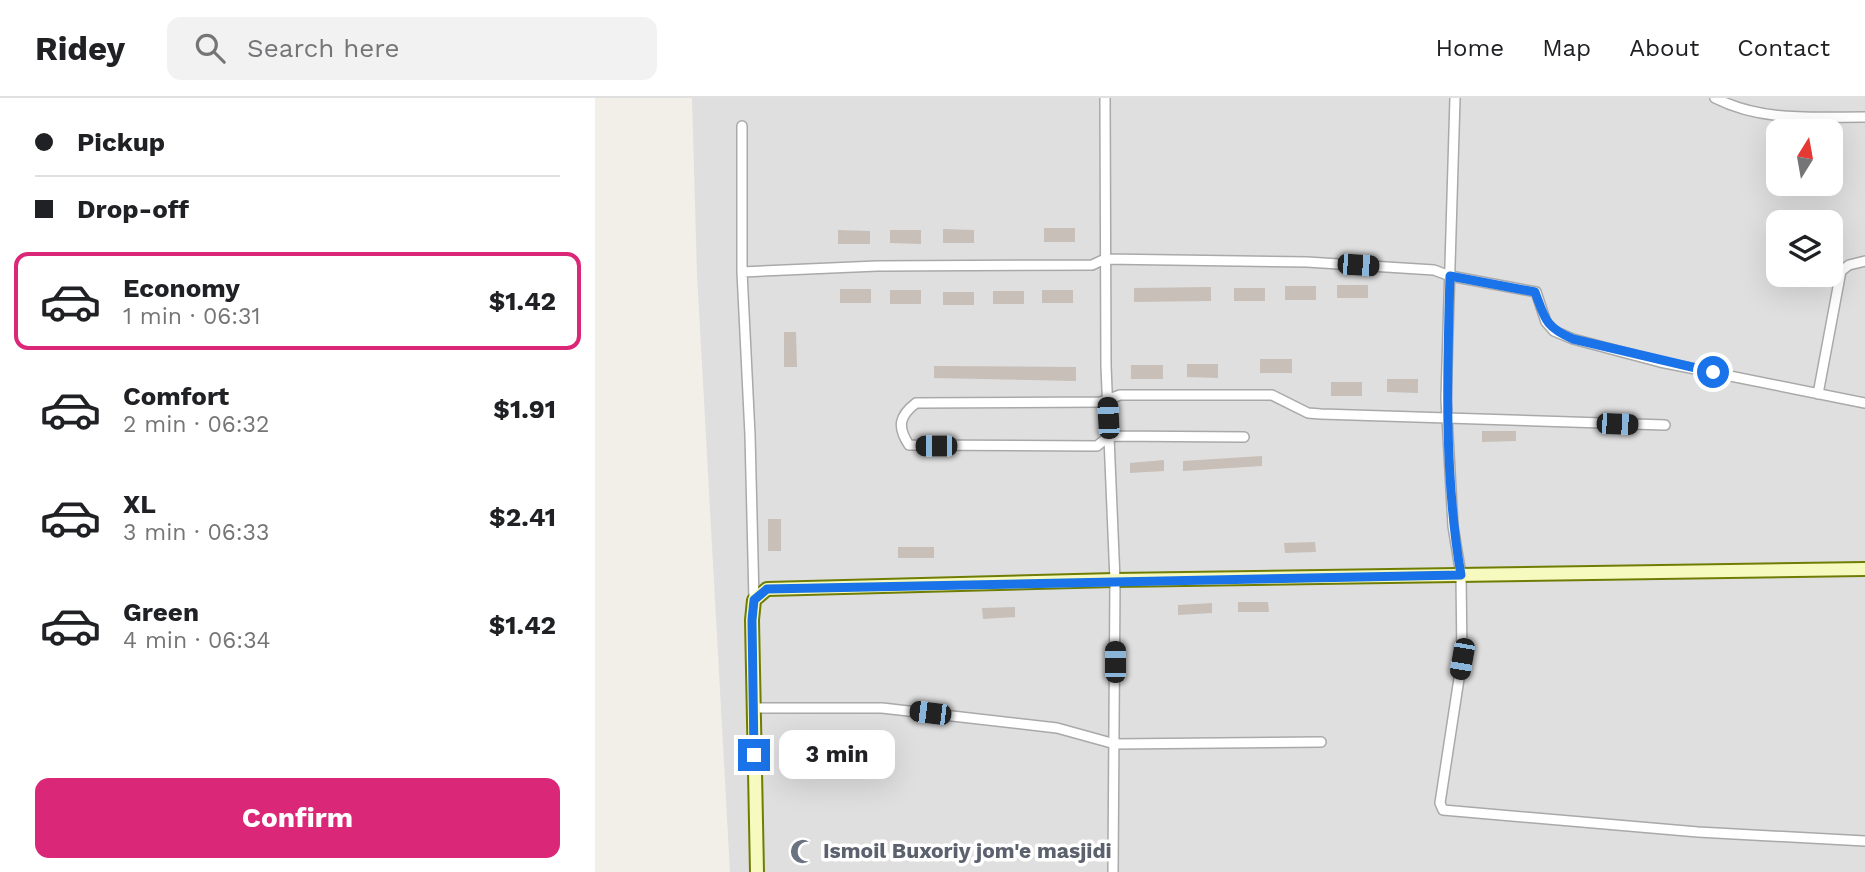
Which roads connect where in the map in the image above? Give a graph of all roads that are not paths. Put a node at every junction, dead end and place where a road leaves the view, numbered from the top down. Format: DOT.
graph roads {
  1 [pos="1105,98"];
  2 [pos="1455,98"];
  3 [pos="1715,98"];
  4 [pos="1865,117"];
  5 [pos="742,127"];
  6 [pos="1105,259"];
  7 [pos="1865,261"];
  8 [pos="742,272"];
  9 [pos="1450,276"];
  10 [pos="1818,394"];
  11 [pos="1107,400"];
  12 [pos="1865,403"];
  13 [pos="1447,417"];
  14 [pos="1665,425"];
  15 [pos="1109,436"];
  16 [pos="1244,437"];
  17 [pos="1865,569"];
  18 [pos="1461,575"];
  19 [pos="1115,580"];
  20 [pos="754,600"];
  21 [pos="753,708"];
  22 [pos="1321,743"];
  23 [pos="1115,744"];
  24 [pos="1865,841"];
  25 [pos="757,872"];
  26 [pos="1112,872"];
  1 -- 6 [label="street"];
  2 -- 9 [label="street"];
  3 -- 4 [label="street"];
  5 -- 8 [label="street"];
  6 -- 8 [label="street"];
  6 -- 9 [label="street"];
  6 -- 11 [label="street"];
  7 -- 10 [label="street"];
  8 -- 20 [label="street"];
  9 -- 10 [label="street"];
  9 -- 13 [label="street"];
  10 -- 12 [label="street"];
  11 -- 13 [label="street"];
  11 -- 15 [label="street"];
  11 -- 15 [label="street"];
  13 -- 14 [label="street"];
  13 -- 18 [label="street"];
  15 -- 16 [label="street"];
  15 -- 19 [label="street"];
  17 -- 18 [label="main road"];
  18 -- 19 [label="main road"];
  18 -- 24 [label="street"];
  19 -- 20 [label="main road"];
  19 -- 23 [label="street"];
  20 -- 21 [label="main road"];
  21 -- 23 [label="street"];
  21 -- 25 [label="main road"];
  22 -- 23 [label="street"];
  23 -- 26 [label="street"];
}
